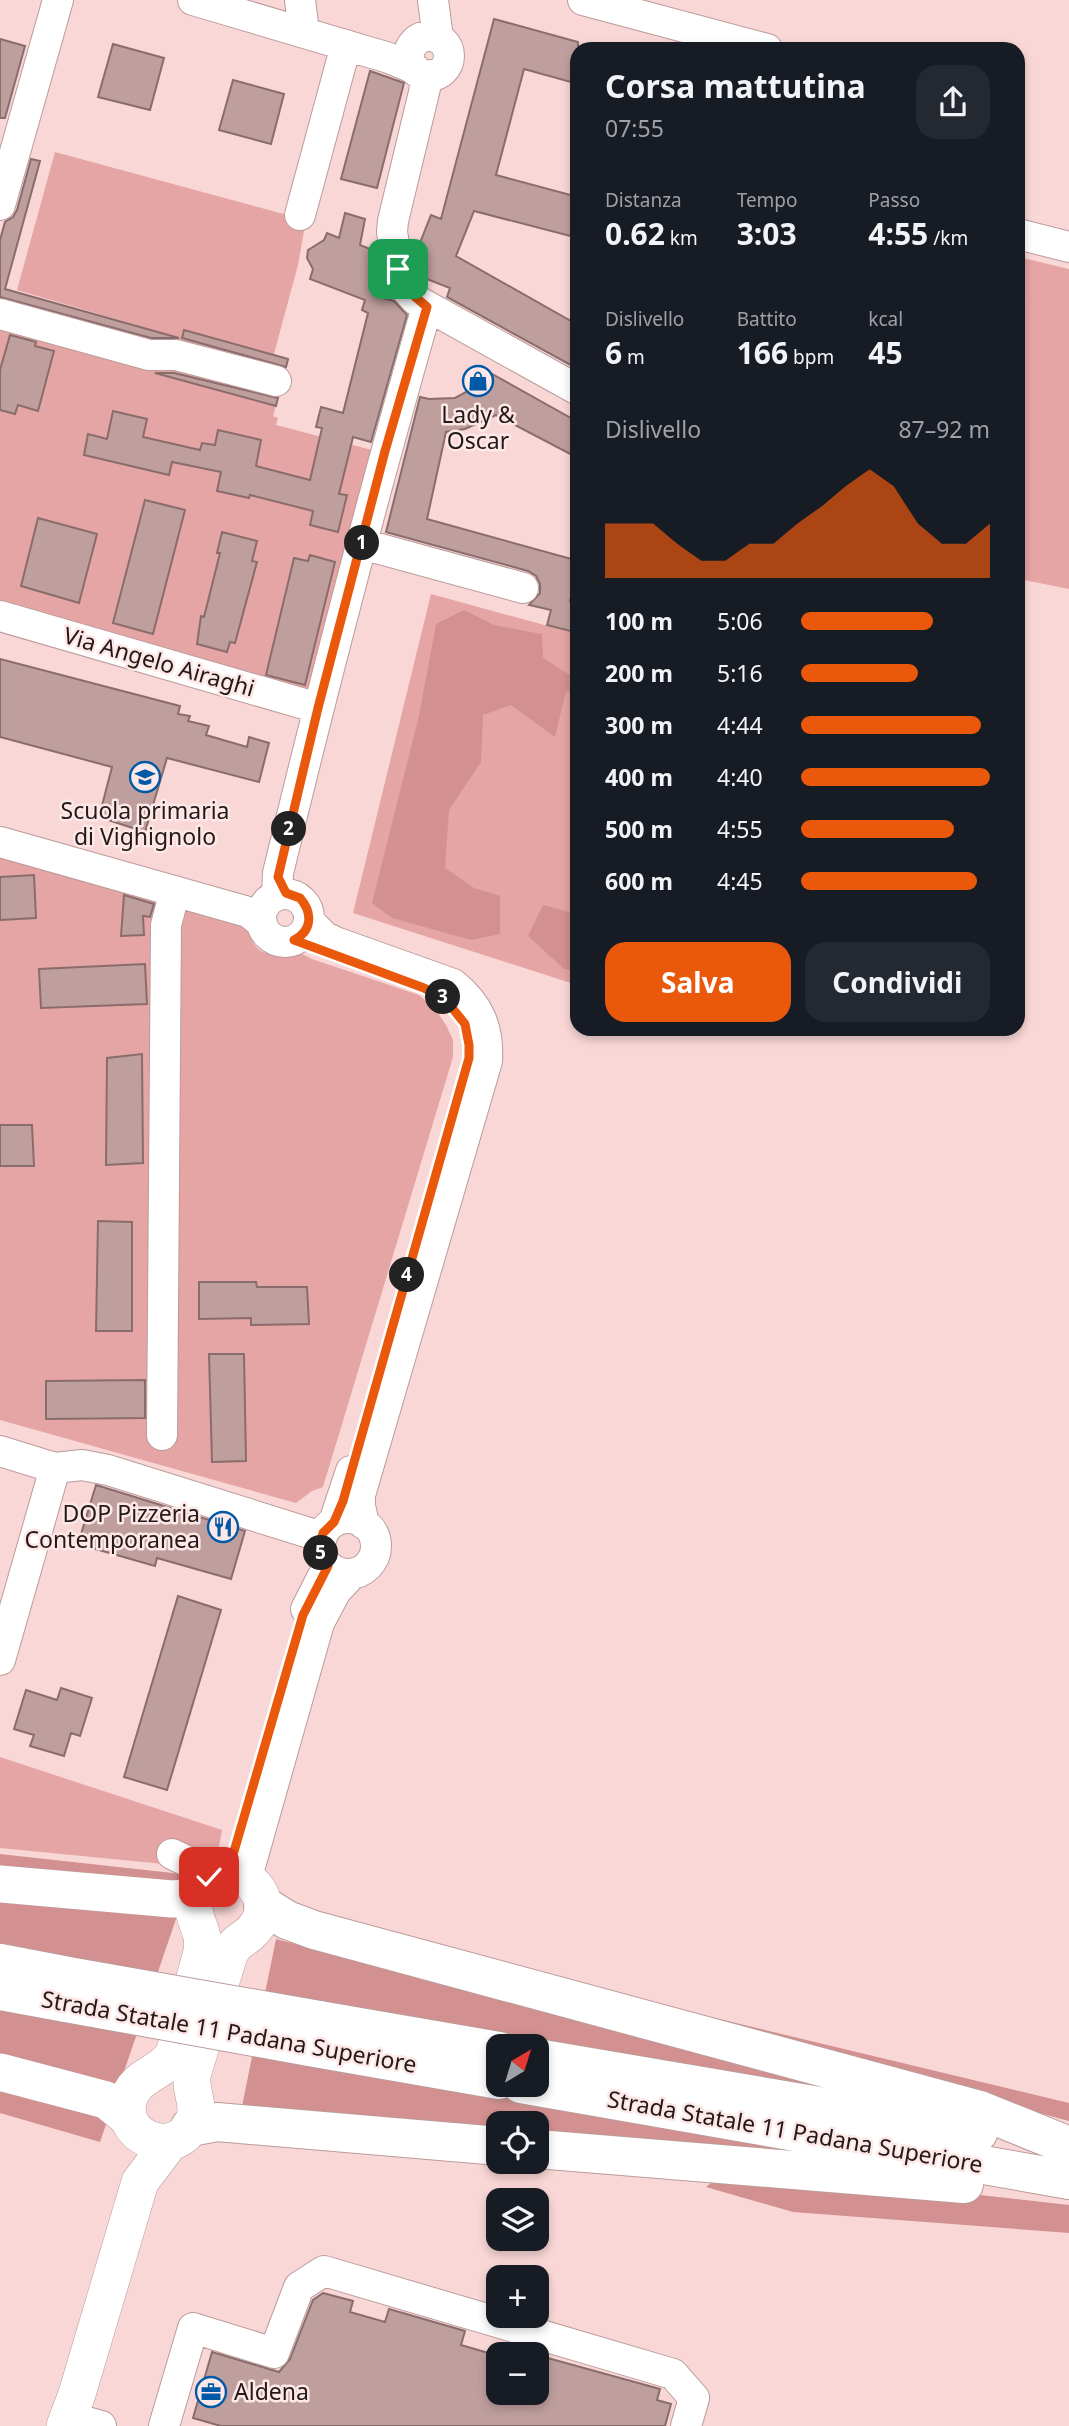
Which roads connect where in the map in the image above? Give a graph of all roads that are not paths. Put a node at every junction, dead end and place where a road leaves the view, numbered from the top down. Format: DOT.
graph roads {
  1 [pos="58,0"];
  2 [pos="193,0"];
  3 [pos="300,0"];
  4 [pos="583,0"];
  5 [pos="304,32"];
  6 [pos="741,42"];
  7 [pos="346,45"];
  8 [pos="423,49"];
  9 [pos="11,127"];
  10 [pos="0,205"];
  11 [pos="300,215"];
  12 [pos="1025,236"];
  13 [pos="1069,247"];
  14 [pos="427,307"];
  15 [pos="0,314"];
  16 [pos="276,381"];
  17 [pos="570,386"];
  18 [pos="362,544"];
  19 [pos="523,587"];
  20 [pos="0,615"];
  21 [pos="318,708"];
  22 [pos="0,842"];
  23 [pos="175,891"];
  24 [pos="269,902"];
  25 [pos="301,930"];
  26 [pos="479,1045"];
  27 [pos="162,1435"];
  28 [pos="0,1451"];
  29 [pos="55,1468"];
  30 [pos="364,1524"];
  31 [pos="328,1529"];
  32 [pos="340,1570"];
  33 [pos="0,1660"];
  34 [pos="172,1854"];
  35 [pos="0,1884"];
  36 [pos="229,1885"];
  37 [pos="0,1963"];
  38 [pos="67,1989"];
  39 [pos="0,1991"];
  40 [pos="317,2034"];
  41 [pos="486,2050"];
  42 [pos="550,2060"];
  43 [pos="0,2072"];
  44 [pos="486,2077"];
  45 [pos="550,2089"];
  46 [pos="131,2124"];
  47 [pos="180,2134"];
  48 [pos="486,2145"];
  49 [pos="1069,2148"];
  50 [pos="549,2150"];
  51 [pos="141,2182"];
  52 [pos="1069,2182"];
  53 [pos="76,2418"];
  54 [pos="164,2426"];
  55 [pos="686,2426"];
  1 -- 9 [label="street"];
  2 -- 5 [label="street"];
  3 -- 5 [label="street"];
  4 -- 6 [label="street"];
  5 -- 7 [label="street"];
  7 -- 8 [label="street"];
  7 -- 11 [label="street"];
  8 -- 14 [label="street"];
  9 -- 10 [label="street"];
  12 -- 13 [label="street"];
  14 -- 17 [label="street"];
  14 -- 18 [label="street"];
  15 -- 16 [label="street"];
  18 -- 19 [label="street"];
  18 -- 21 [label="street"];
  20 -- 21 [label="street, Via Angelo Airaghi"];
  21 -- 24 [label="street"];
  22 -- 23 [label="street"];
  23 -- 24 [label="street"];
  23 -- 27 [label="street"];
  24 -- 25 [label="street"];
  24 -- 25 [label="street"];
  25 -- 26 [label="street"];
  26 -- 30 [label="street"];
  26 -- 31 [label="street"];
  28 -- 29 [label="street"];
  29 -- 31 [label="street"];
  29 -- 33 [label="street"];
  30 -- 31 [label="street"];
  30 -- 32 [label="street"];
  31 -- 32 [label="street"];
  32 -- 36 [label="street"];
  34 -- 36 [label="street"];
  35 -- 36 [label="main road"];
  36 -- 46 [label="main road"];
  36 -- 47 [label="main road"];
  36 -- 49 [label="highway"];
  37 -- 38 [label="highway, Strada Statale 11 Padana Superiore"];
  38 -- 39 [label="highway, Strada Statale 11 Padana Superiore"];
  38 -- 40 [label="highway, Strada Statale 11 Padana Superiore, bridge"];
  40 -- 41 [label="highway, Strada Statale 11 Padana Superiore"];
  40 -- 44 [label="highway, Strada Statale 11 Padana Superiore"];
  42 -- 49 [label="highway, Strada Statale 11 Padana Superiore"];
  43 -- 46 [label="main road"];
  45 -- 52 [label="highway, Strada Statale 11 Padana Superiore"];
  46 -- 47 [label="main road"];
  46 -- 51 [label="main road"];
  47 -- 48 [label="highway"];
  47 -- 51 [label="main road"];
  50 -- 52 [label="highway"];
  51 -- 53 [label="main road"];
  54 -- 55 [label="street"];
}
